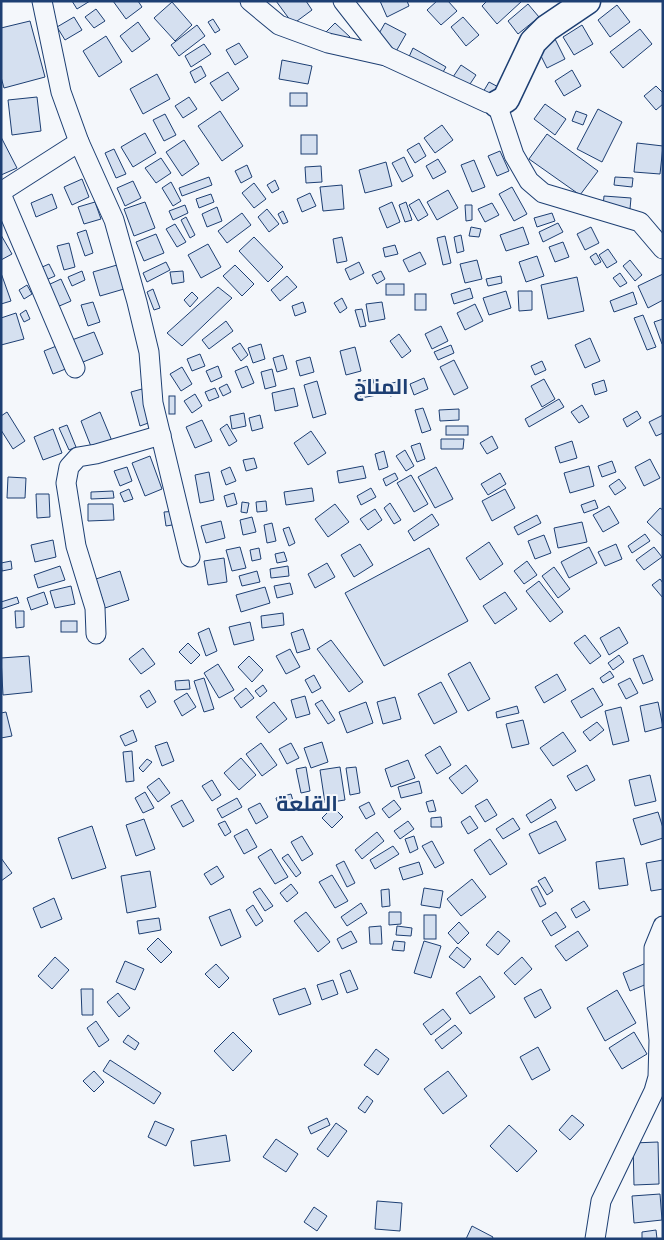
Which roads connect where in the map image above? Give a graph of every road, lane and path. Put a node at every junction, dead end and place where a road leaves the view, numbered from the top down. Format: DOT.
graph roads {
  1 [pos="42,1"];
  2 [pos="250,1"];
  3 [pos="343,1"];
  4 [pos="587,1"];
  5 [pos="386,56"];
  6 [pos="497,104"];
  7 [pos="79,142"];
  8 [pos="1,193"];
  9 [pos="663,249"];
  10 [pos="75,368"];
  11 [pos="161,435"];
  12 [pos="190,557"];
  13 [pos="96,634"];
  14 [pos="663,926"];
  15 [pos="596,1239"];
  1 -- 7 [label="street"];
  2 -- 5 [label="street"];
  3 -- 5 [label="street"];
  4 -- 6 [label="street"];
  5 -- 6 [label="street"];
  6 -- 9 [label="street"];
  7 -- 8 [label="street"];
  7 -- 11 [label="street"];
  8 -- 10 [label="street"];
  11 -- 12 [label="street"];
  11 -- 13 [label="street"];
  14 -- 15 [label="street"];
}
